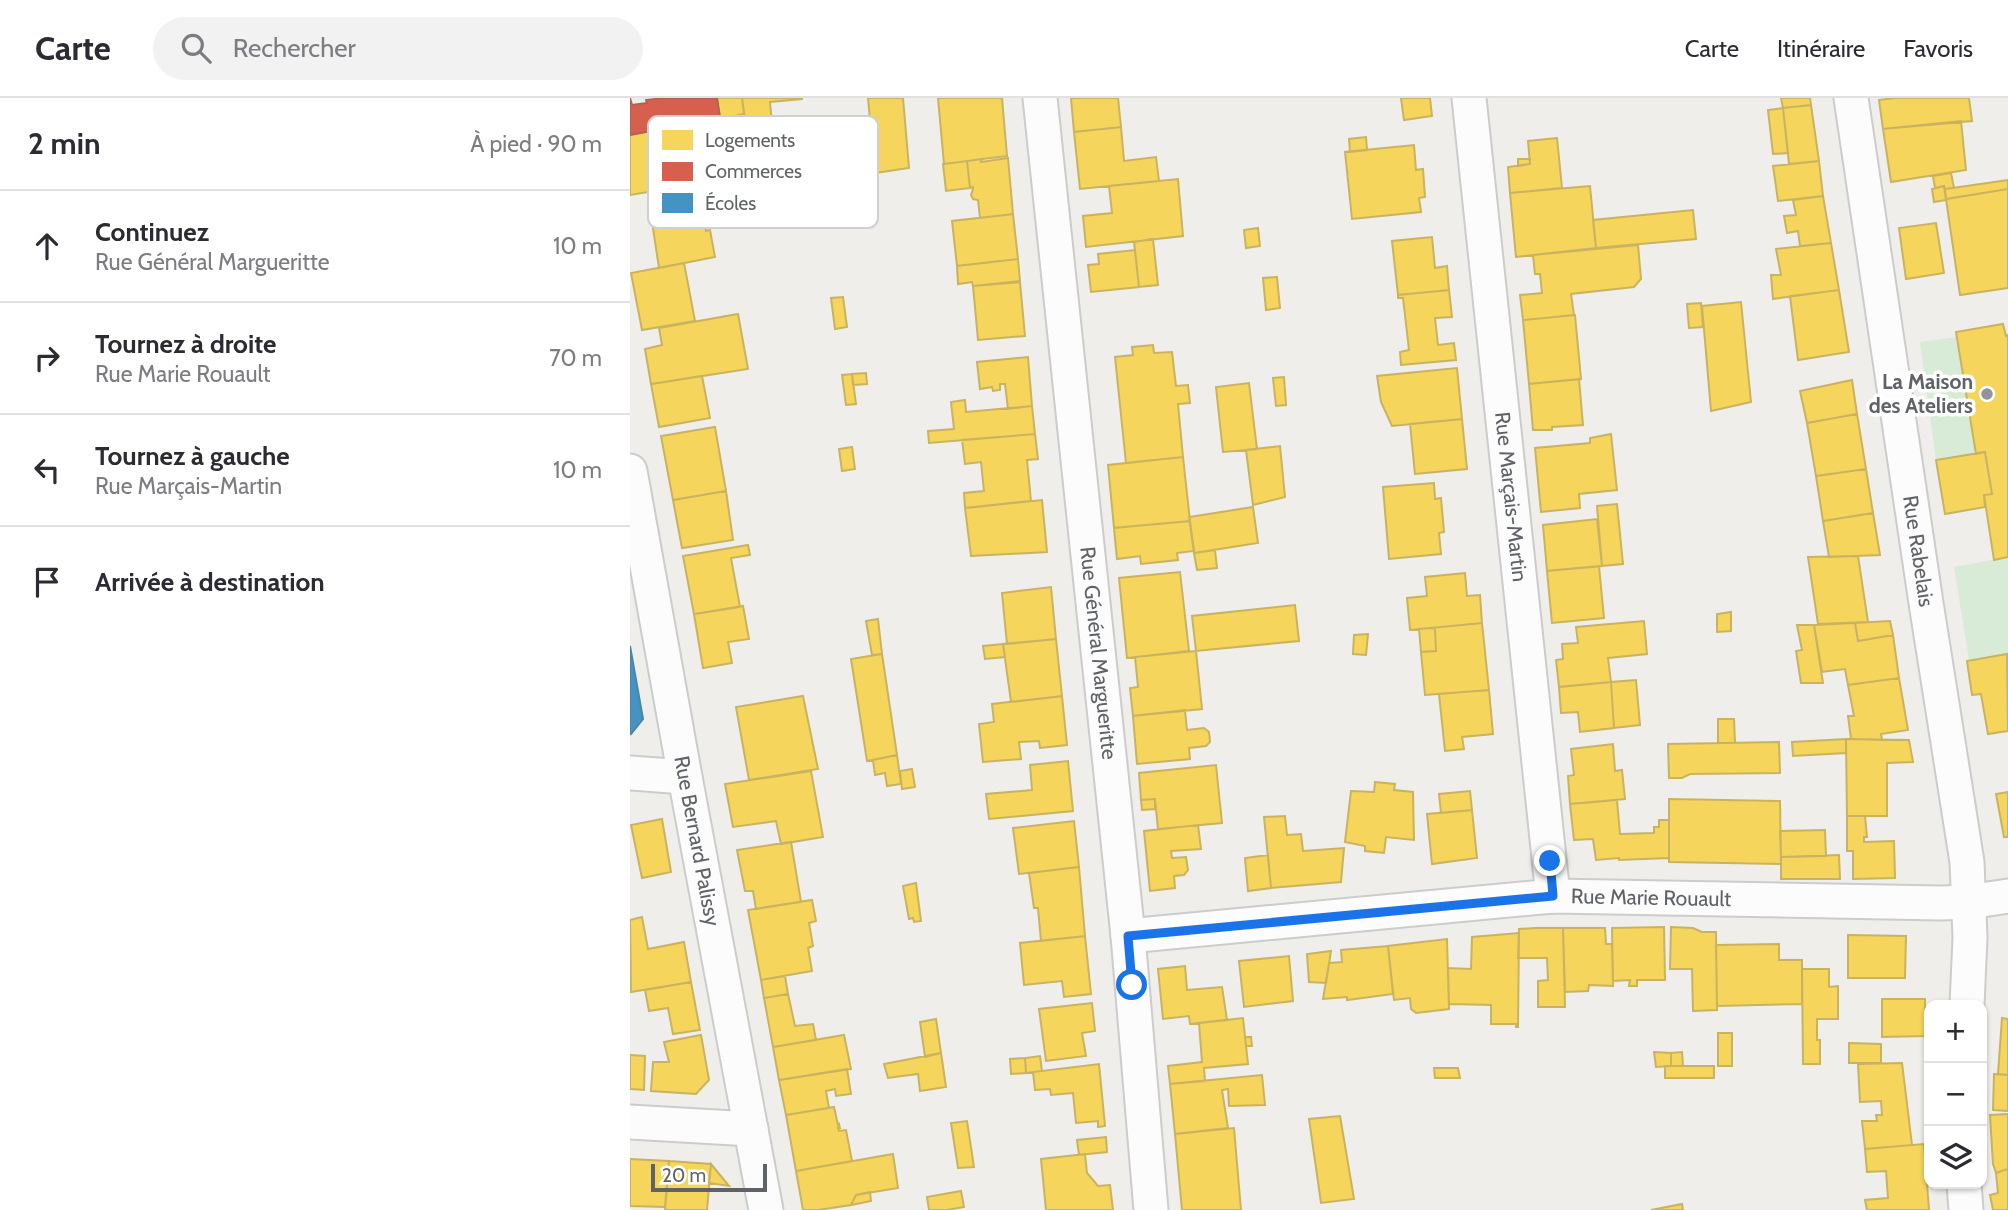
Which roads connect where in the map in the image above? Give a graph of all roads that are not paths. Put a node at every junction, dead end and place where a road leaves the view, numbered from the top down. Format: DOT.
graph roads {
  1 [pos="1040,98"];
  2 [pos="1469,98"];
  3 [pos="1851,98"];
  4 [pos="630,471"];
  5 [pos="630,773"];
  6 [pos="685,777"];
  7 [pos="1553,896"];
  8 [pos="2008,896"];
  9 [pos="1968,902"];
  10 [pos="1128,936"];
  11 [pos="1967,1000"];
  12 [pos="630,1122"];
  13 [pos="751,1129"];
  14 [pos="1964,1189"];
  15 [pos="766,1210"];
  16 [pos="1151,1210"];
  17 [pos="1966,1210"];
  1 -- 10 [label="street, Rue Général Margueritte"];
  2 -- 7 [label="street, Rue Marçais-Martin"];
  3 -- 9 [label="street, Rue Rabelais"];
  4 -- 6 [label="street, Rue Bernard Palissy"];
  5 -- 6 [label="street"];
  6 -- 13 [label="street, Rue Bernard Palissy"];
  7 -- 9 [label="street, Rue Marie Rouault"];
  7 -- 10 [label="street, Rue Marie Rouault"];
  8 -- 9 [label="street, Rue Marie Rouault"];
  9 -- 11 [label="street, Rue Rabelais"];
  10 -- 16 [label="street, Rue Général Margueritte"];
  12 -- 13 [label="street"];
  13 -- 15 [label="street, Rue Bernard Palissy"];
  14 -- 17 [label="street"];
}
